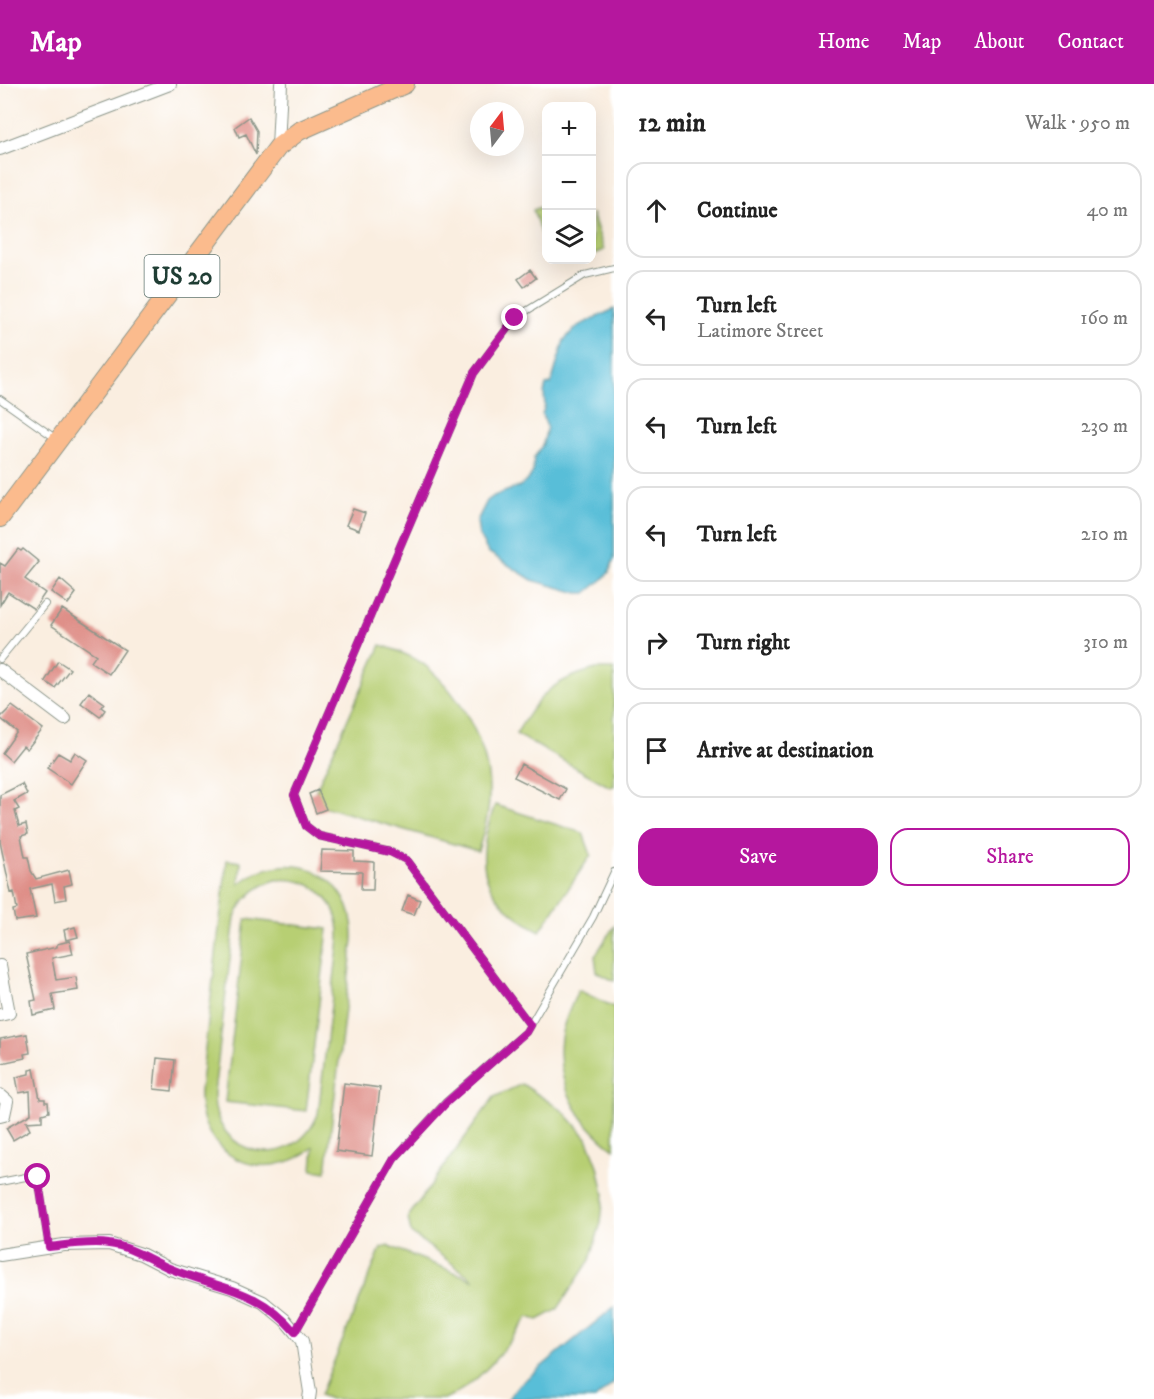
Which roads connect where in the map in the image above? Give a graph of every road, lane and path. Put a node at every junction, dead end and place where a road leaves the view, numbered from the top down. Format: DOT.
graph roads {
  1 [pos="170,84"];
  2 [pos="281,84"];
  3 [pos="405,84"];
  4 [pos="278,147"];
  5 [pos="0,149"];
  6 [pos="614,268"];
  7 [pos="0,399"];
  8 [pos="58,441"];
  9 [pos="0,517"];
  10 [pos="45,604"];
  11 [pos="0,659"];
  12 [pos="0,670"];
  13 [pos="65,719"];
  14 [pos="614,872"];
  15 [pos="0,966"];
  16 [pos="0,1015"];
  17 [pos="530,1025"];
  18 [pos="0,1095"];
  19 [pos="0,1116"];
  20 [pos="0,1182"];
  21 [pos="49,1247"];
  22 [pos="0,1255"];
  23 [pos="295,1332"];
  24 [pos="309,1399"];
  1 -- 5 [label="street"];
  2 -- 4 [label="street"];
  3 -- 4 [label="main road, US 20"];
  4 -- 8 [label="main road, US 20"];
  6 -- 17 [label="lane"];
  7 -- 8 [label="lane"];
  8 -- 9 [label="main road, US 20"];
  10 -- 11 [label="lane"];
  12 -- 13 [label="street"];
  14 -- 17 [label="lane"];
  15 -- 16 [label="street"];
  17 -- 23 [label="lane"];
  18 -- 19 [label="street"];
  20 -- 21 [label="lane"];
  21 -- 22 [label="street"];
  21 -- 23 [label="street"];
  23 -- 24 [label="street"];
}
